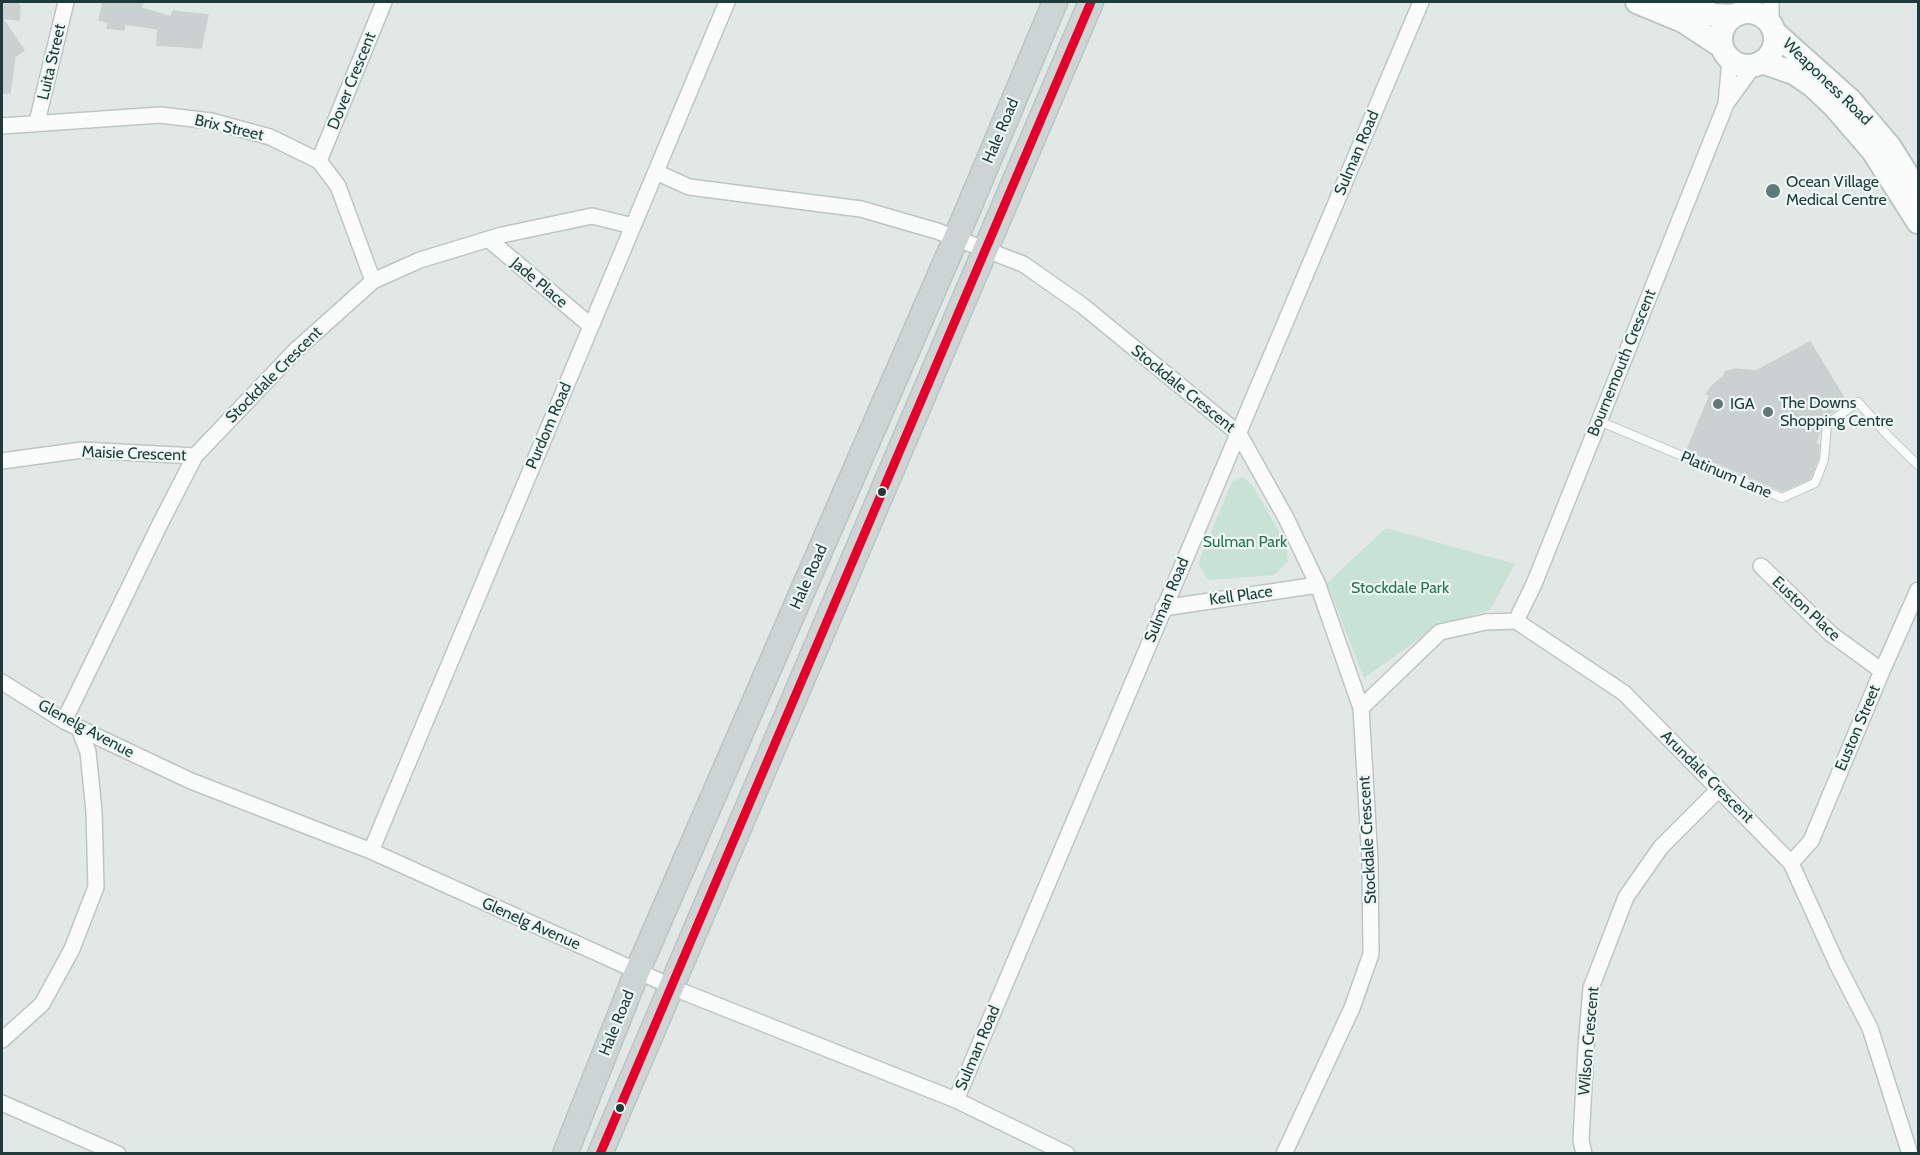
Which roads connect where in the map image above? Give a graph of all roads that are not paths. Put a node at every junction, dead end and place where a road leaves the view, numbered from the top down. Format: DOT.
graph roads {
  1 [pos="66,2"];
  2 [pos="384,2"];
  3 [pos="727,2"];
  4 [pos="1055,2"];
  5 [pos="1091,2"];
  6 [pos="1421,2"];
  7 [pos="1637,2"];
  8 [pos="1679,2"];
  9 [pos="1771,2"];
  10 [pos="1741,10"];
  11 [pos="1772,28"];
  12 [pos="1726,53"];
  13 [pos="1758,64"];
  14 [pos="1726,104"];
  15 [pos="37,122"];
  16 [pos="2,126"];
  17 [pos="319,161"];
  18 [pos="656,172"];
  19 [pos="1918,192"];
  20 [pos="1918,222"];
  21 [pos="633,226"];
  22 [pos="956,238"];
  23 [pos="488,239"];
  24 [pos="986,249"];
  25 [pos="373,281"];
  26 [pos="591,326"];
  27 [pos="1599,420"];
  28 [pos="1239,434"];
  29 [pos="195,456"];
  30 [pos="2,460"];
  31 [pos="1918,465"];
  32 [pos="1761,566"];
  33 [pos="1318,585"];
  34 [pos="1918,590"];
  35 [pos="1164,608"];
  36 [pos="1516,621"];
  37 [pos="1882,671"];
  38 [pos="2,682"];
  39 [pos="1361,708"];
  40 [pos="64,721"];
  41 [pos="79,728"];
  42 [pos="1719,789"];
  43 [pos="371,851"];
  44 [pos="1791,863"];
  45 [pos="638,972"];
  46 [pos="671,987"];
  47 [pos="2,1040"];
  48 [pos="956,1100"];
  49 [pos="2,1103"];
  50 [pos="118,1154"];
  51 [pos="565,1154"];
  52 [pos="600,1154"];
  53 [pos="1067,1154"];
  54 [pos="1284,1154"];
  55 [pos="1584,1154"];
  56 [pos="1910,1154"];
  1 -- 15 [label="street, Luita Street"];
  2 -- 17 [label="street, Dover Crescent"];
  3 -- 18 [label="street, Purdom Road"];
  4 -- 22 [label="main road, Hale Road"];
  5 -- 24 [label="main road, Hale Road"];
  6 -- 28 [label="street, Sulman Road"];
  7 -- 12 [label="main road"];
  8 -- 10 [label="main road"];
  9 -- 11 [label="street"];
  10 -- 11 [label="main road"];
  10 -- 12 [label="main road"];
  11 -- 13 [label="main road"];
  11 -- 19 [label="main road, Weaponess Road"];
  12 -- 13 [label="main road"];
  12 -- 14 [label="street, Bournemouth Crescent"];
  13 -- 14 [label="street, Bournemouth Crescent"];
  13 -- 20 [label="main road, Weaponess Road"];
  14 -- 27 [label="street, Bournemouth Crescent"];
  15 -- 16 [label="street, Brix Street"];
  15 -- 17 [label="street, Brix Street"];
  17 -- 25 [label="street, Brix Street"];
  18 -- 21 [label="street, Purdom Road"];
  18 -- 22 [label="street, Stockdale Crescent"];
  21 -- 23 [label="street, Stockdale Crescent"];
  21 -- 26 [label="street, Purdom Road"];
  22 -- 24 [label="street, Stockdale Crescent"];
  22 -- 45 [label="main road, Hale Road"];
  23 -- 25 [label="street, Stockdale Crescent"];
  23 -- 26 [label="street, Jade Place"];
  24 -- 28 [label="street, Stockdale Crescent"];
  24 -- 46 [label="main road, Hale Road"];
  25 -- 29 [label="street, Stockdale Crescent"];
  26 -- 43 [label="street, Purdom Road"];
  27 -- 31 [label="lane, Platinum Lane"];
  27 -- 36 [label="street, Bournemouth Crescent"];
  28 -- 33 [label="street, Stockdale Crescent"];
  28 -- 35 [label="street, Sulman Road"];
  29 -- 30 [label="street, Maisie Crescent"];
  29 -- 40 [label="street, Stockdale Crescent"];
  32 -- 37 [label="street, Euston Place"];
  33 -- 35 [label="street, Kell Place"];
  33 -- 39 [label="street, Stockdale Crescent"];
  34 -- 37 [label="street, Euston Street"];
  35 -- 48 [label="street, Sulman Road"];
  36 -- 39 [label="street"];
  36 -- 42 [label="street, Arundale Crescent"];
  37 -- 44 [label="street, Euston Street"];
  38 -- 40 [label="street, Glenelg Avenue"];
  39 -- 54 [label="street, Stockdale Crescent"];
  40 -- 41 [label="street, Glenelg Avenue"];
  41 -- 43 [label="street, Glenelg Avenue"];
  41 -- 47 [label="street"];
  42 -- 44 [label="street, Arundale Crescent"];
  42 -- 55 [label="street, Wilson Crescent"];
  43 -- 45 [label="street, Glenelg Avenue"];
  44 -- 56 [label="street, Arundale Crescent"];
  45 -- 46 [label="street, Glenelg Avenue"];
  45 -- 51 [label="main road, Hale Road"];
  46 -- 48 [label="street, Glenelg Avenue"];
  46 -- 52 [label="main road, Hale Road"];
  48 -- 53 [label="street, Glenelg Avenue"];
  49 -- 50 [label="street"];
}
